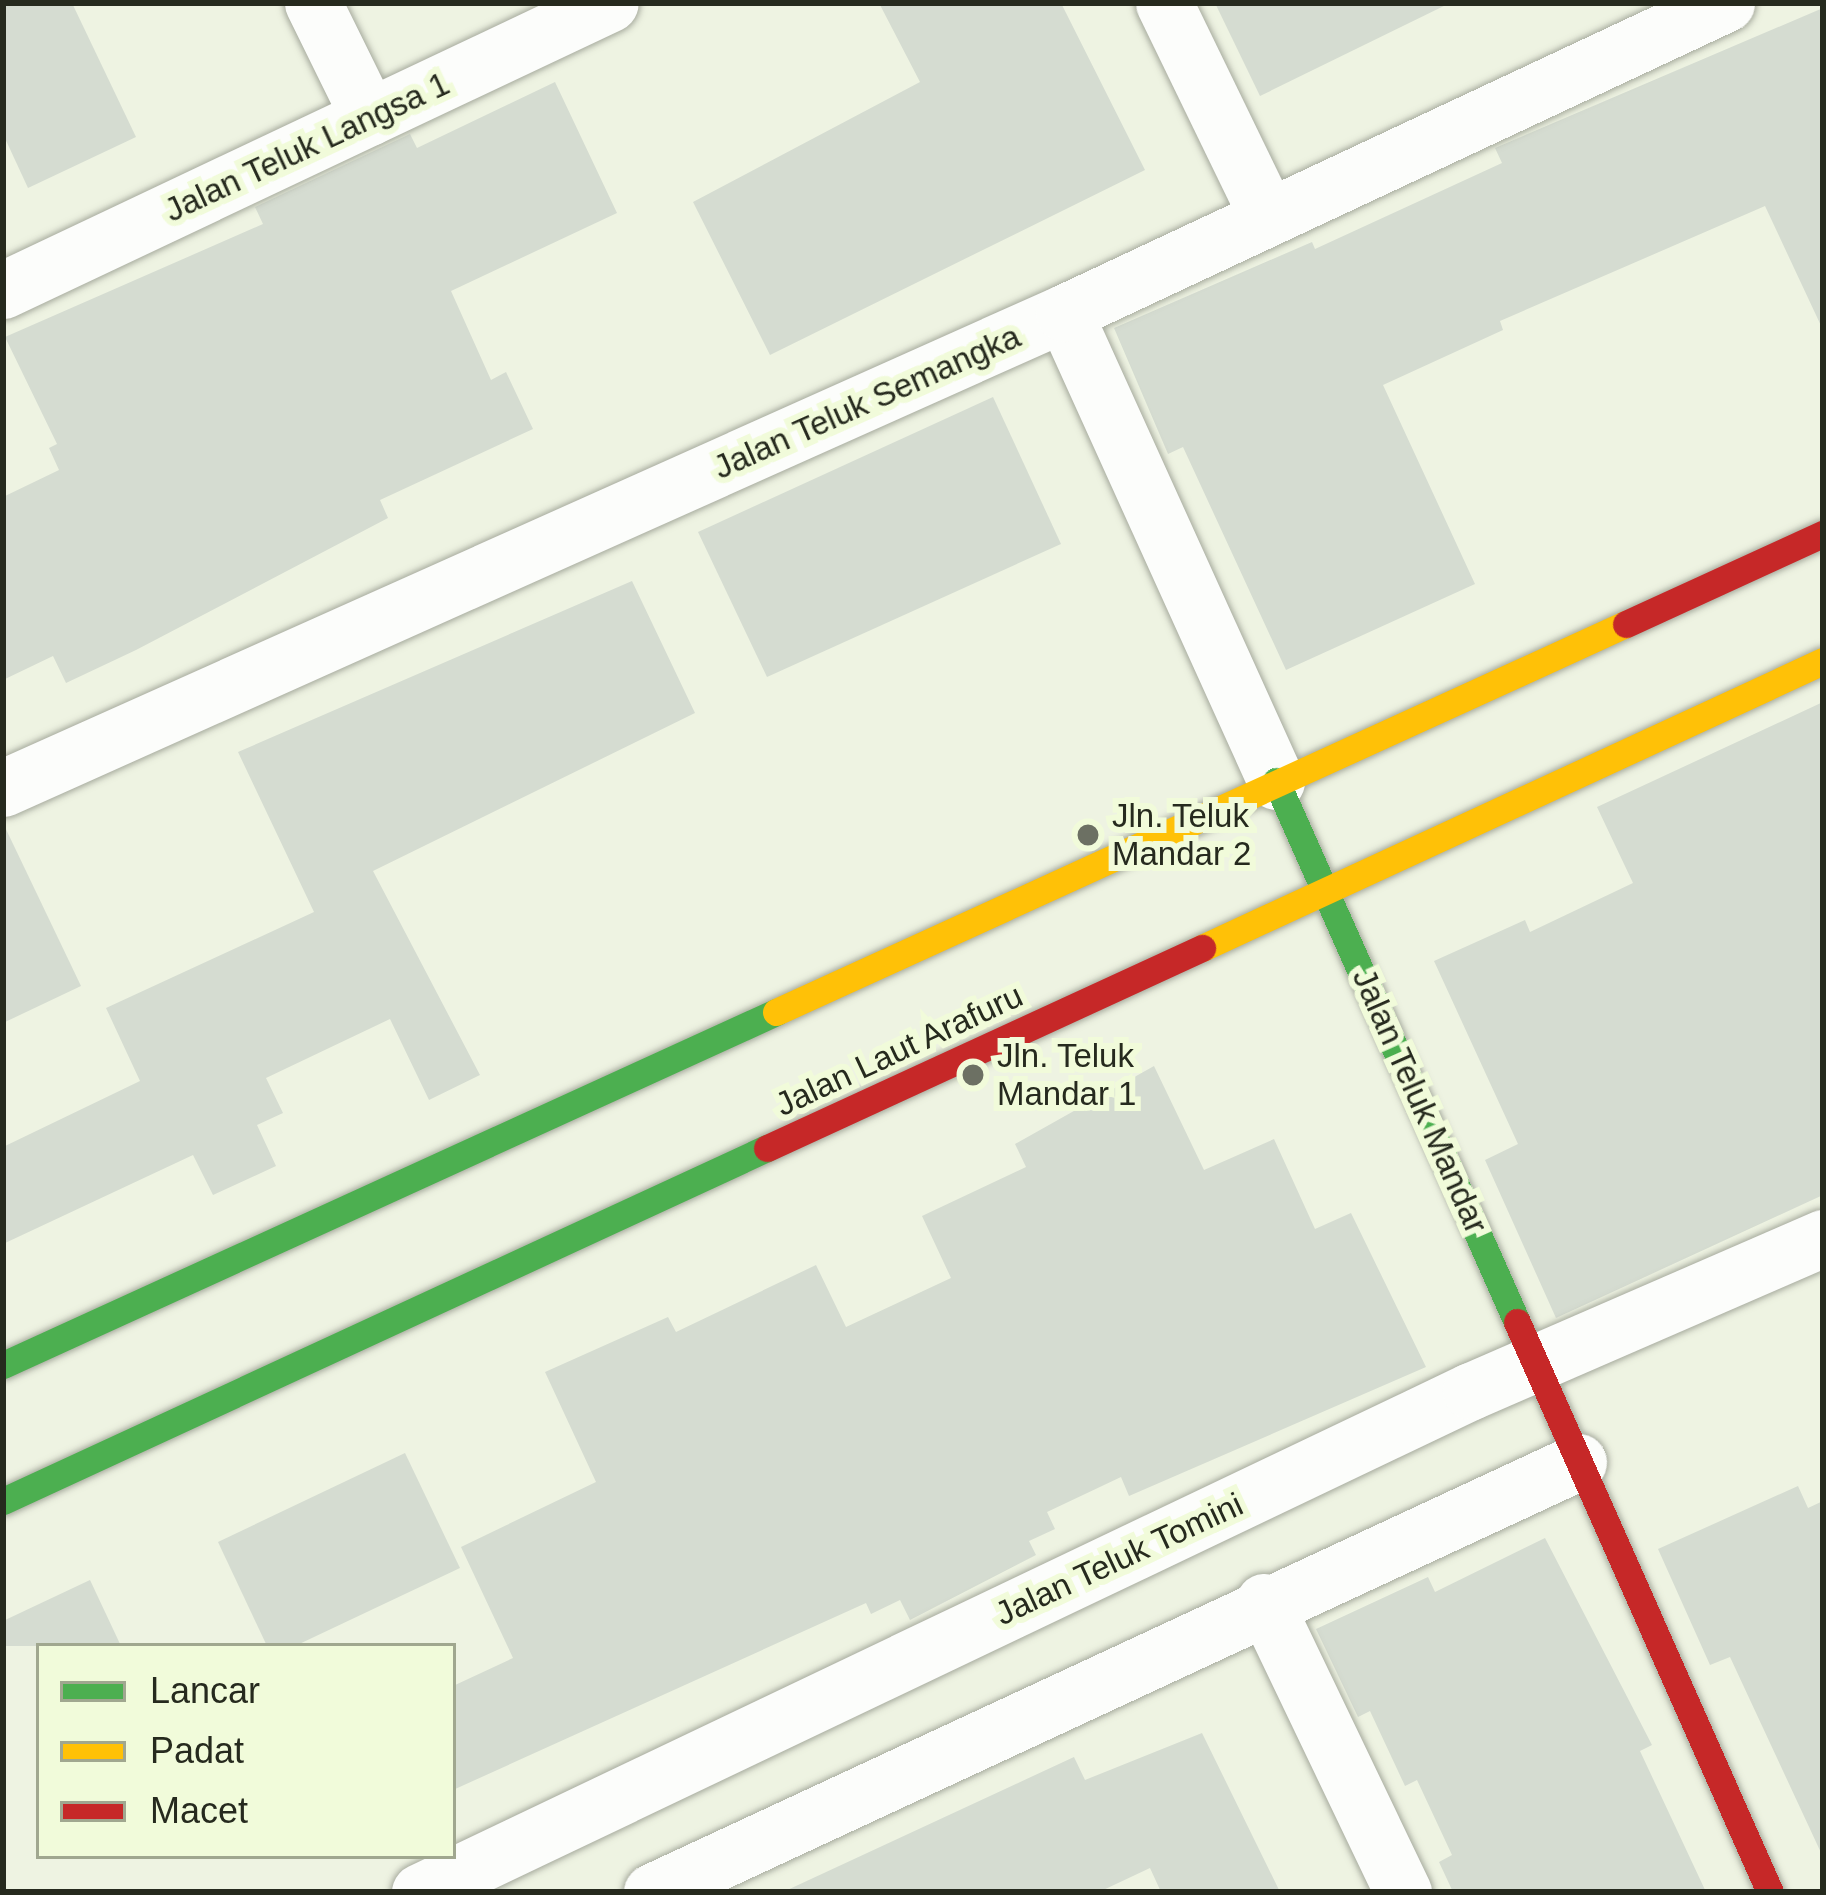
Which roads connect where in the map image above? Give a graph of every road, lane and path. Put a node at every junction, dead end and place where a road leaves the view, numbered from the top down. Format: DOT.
graph roads {
  1 [pos="314,3"];
  2 [pos="610,3"];
  3 [pos="1164,3"];
  4 [pos="1690,11"];
  5 [pos="369,117"];
  6 [pos="1268,217"];
  7 [pos="7,278"];
  8 [pos="1064,313"];
  9 [pos="1823,534"];
  10 [pos="1823,661"];
  11 [pos="1276,781"];
  12 [pos="3,788"];
  13 [pos="1329,893"];
  14 [pos="1823,1238"];
  15 [pos="1538,1364"];
  16 [pos="3,1365"];
  17 [pos="1578,1462"];
  18 [pos="3,1501"];
  19 [pos="1264,1602"];
  20 [pos="420,1892"];
  21 [pos="652,1892"];
  22 [pos="1402,1892"];
  23 [pos="1770,1892"];
  1 -- 5 [label="street"];
  2 -- 5 [label="street, Jalan Teluk Langsa 1"];
  3 -- 6 [label="street"];
  4 -- 6 [label="street, Jalan Teluk Semangka"];
  5 -- 7 [label="street, Jalan Teluk Langsa 1"];
  6 -- 8 [label="street, Jalan Teluk Semangka"];
  8 -- 11 [label="street, Jalan Teluk Mandar"];
  8 -- 12 [label="street, Jalan Teluk Semangka"];
  9 -- 11 [label="street"];
  10 -- 13 [label="street, Jalan Laut Arafuru"];
  11 -- 13 [label="street, Jalan Teluk Mandar"];
  11 -- 16 [label="street"];
  13 -- 15 [label="street, Jalan Teluk Mandar"];
  13 -- 18 [label="street, Jalan Laut Arafuru"];
  14 -- 15 [label="street, Jalan Teluk Tomini"];
  15 -- 17 [label="street, Jalan Teluk Mandar"];
  15 -- 20 [label="street, Jalan Teluk Tomini"];
  17 -- 19 [label="street"];
  17 -- 23 [label="street, Jalan Teluk Mandar"];
  19 -- 21 [label="street"];
  19 -- 22 [label="street"];
}
